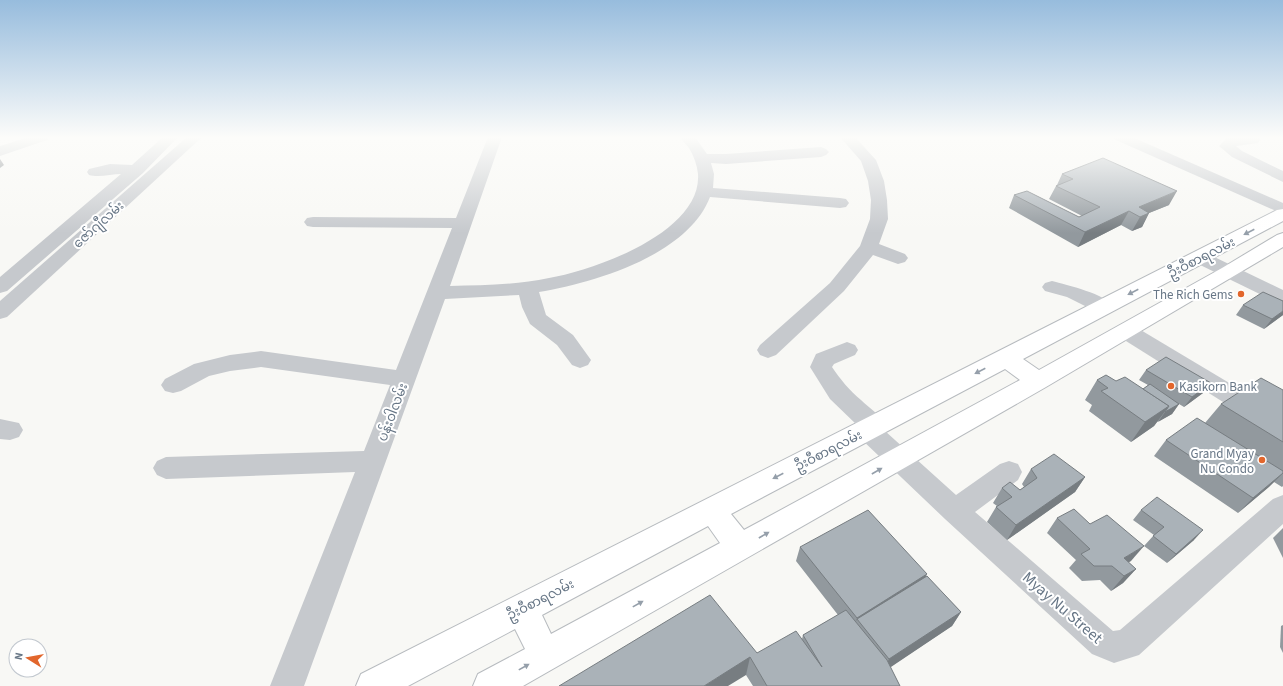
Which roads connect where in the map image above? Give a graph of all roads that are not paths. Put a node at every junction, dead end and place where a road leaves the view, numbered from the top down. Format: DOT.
graph roads {
  1 [pos="106,169"];
  2 [pos="124,169"];
  3 [pos="158,169"];
  4 [pos="483,169"];
  5 [pos="706,169"];
  6 [pos="871,169"];
  7 [pos="1193,169"];
  8 [pos="1267,169"];
  9 [pos="137,170"];
  10 [pos="95,172"];
  11 [pos="1283,177"];
  12 [pos="1221,182"];
  13 [pos="1197,189"];
  14 [pos="705,192"];
  15 [pos="840,203"];
  16 [pos="1281,220"];
  17 [pos="313,222"];
  18 [pos="463,223"];
  19 [pos="869,247"];
  20 [pos="1200,257"];
  21 [pos="898,258"];
  22 [pos="1229,272"];
  23 [pos="0,287"];
  24 [pos="1052,287"];
  25 [pos="528,288"];
  26 [pos="437,293"];
  27 [pos="1283,298"];
  28 [pos="1105,306"];
  29 [pos="0,312"];
  30 [pos="1133,327"];
  31 [pos="768,350"];
  32 [pos="847,350"];
  33 [pos="1005,358"];
  34 [pos="580,360"];
  35 [pos="404,379"];
  36 [pos="1038,381"];
  37 [pos="173,385"];
  38 [pos="1283,427"];
  39 [pos="872,428"];
  40 [pos="899,458"];
  41 [pos="373,461"];
  42 [pos="166,468"];
  43 [pos="1009,472"];
  44 [pos="1283,507"];
  45 [pos="712,510"];
  46 [pos="955,511"];
  47 [pos="740,548"];
  48 [pos="522,609"];
  49 [pos="545,656"];
  50 [pos="287,686"];
  51 [pos="373,686"];
  52 [pos="490,686"];
  1 -- 10 [label="street"];
  2 -- 9 [label="street"];
  3 -- 29 [label="street, ဇော်ဂျီလမ်း"];
  4 -- 18 [label="street, ပန်းဝါလမ်း"];
  5 -- 14 [label="street"];
  6 -- 19 [label="street"];
  7 -- 12 [label="street"];
  8 -- 11 [label="street"];
  9 -- 23 [label="street"];
  12 -- 13 [label="street"];
  12 -- 16 [label="street"];
  14 -- 15 [label="street"];
  14 -- 25 [label="street"];
  16 -- 20 [label="main road, ဦးဝီစာရလမ်း, one-way"];
  16 -- 22 [label="main road, ဦးဝီစာရလမ်း"];
  17 -- 18 [label="street"];
  18 -- 26 [label="street, ပန်းဝါလမ်း"];
  19 -- 21 [label="street"];
  19 -- 31 [label="street"];
  20 -- 22 [label="street"];
  20 -- 28 [label="main road, ဦးဝီစာရလမ်း, one-way"];
  22 -- 27 [label="street"];
  22 -- 30 [label="main road, ဦးဝီစာရလမ်း"];
  24 -- 28 [label="street"];
  25 -- 26 [label="street"];
  25 -- 34 [label="street"];
  26 -- 35 [label="street, ပန်းဝါလမ်း"];
  28 -- 30 [label="main road"];
  28 -- 33 [label="main road, ဦးဝီစာရလမ်း"];
  30 -- 36 [label="main road, ဦးဝီစာရလမ်း"];
  30 -- 38 [label="street"];
  32 -- 39 [label="street, Myay Nu Street"];
  33 -- 36 [label="main road"];
  33 -- 39 [label="main road, ဦးဝီစာရလမ်း, one-way"];
  35 -- 37 [label="street"];
  35 -- 41 [label="street, ပန်းဝါလမ်း"];
  36 -- 40 [label="main road, ဦးဝီစာရလမ်း"];
  39 -- 40 [label="street, Myay Nu Street"];
  39 -- 45 [label="main road, ဦးဝီစာရလမ်း, one-way"];
  40 -- 46 [label="street, Myay Nu Street"];
  47 -- 40 [label="main road, ဦးဝီစာရလမ်း, one-way"];
  41 -- 42 [label="street"];
  41 -- 50 [label="street, ပန်းဝါလမ်း"];
  43 -- 46 [label="street"];
  44 -- 46 [label="street, Myay Nu Street"];
  45 -- 47 [label="main road"];
  45 -- 48 [label="main road, ဦးဝီစာရလမ်း"];
  49 -- 47 [label="main road, ဦးဝီစာရလမ်း, one-way"];
  48 -- 49 [label="main road"];
  48 -- 51 [label="main road, ဦးဝီစာရလမ်း"];
  52 -- 49 [label="main road, ဦးဝီစာရလမ်း, one-way"];
}
